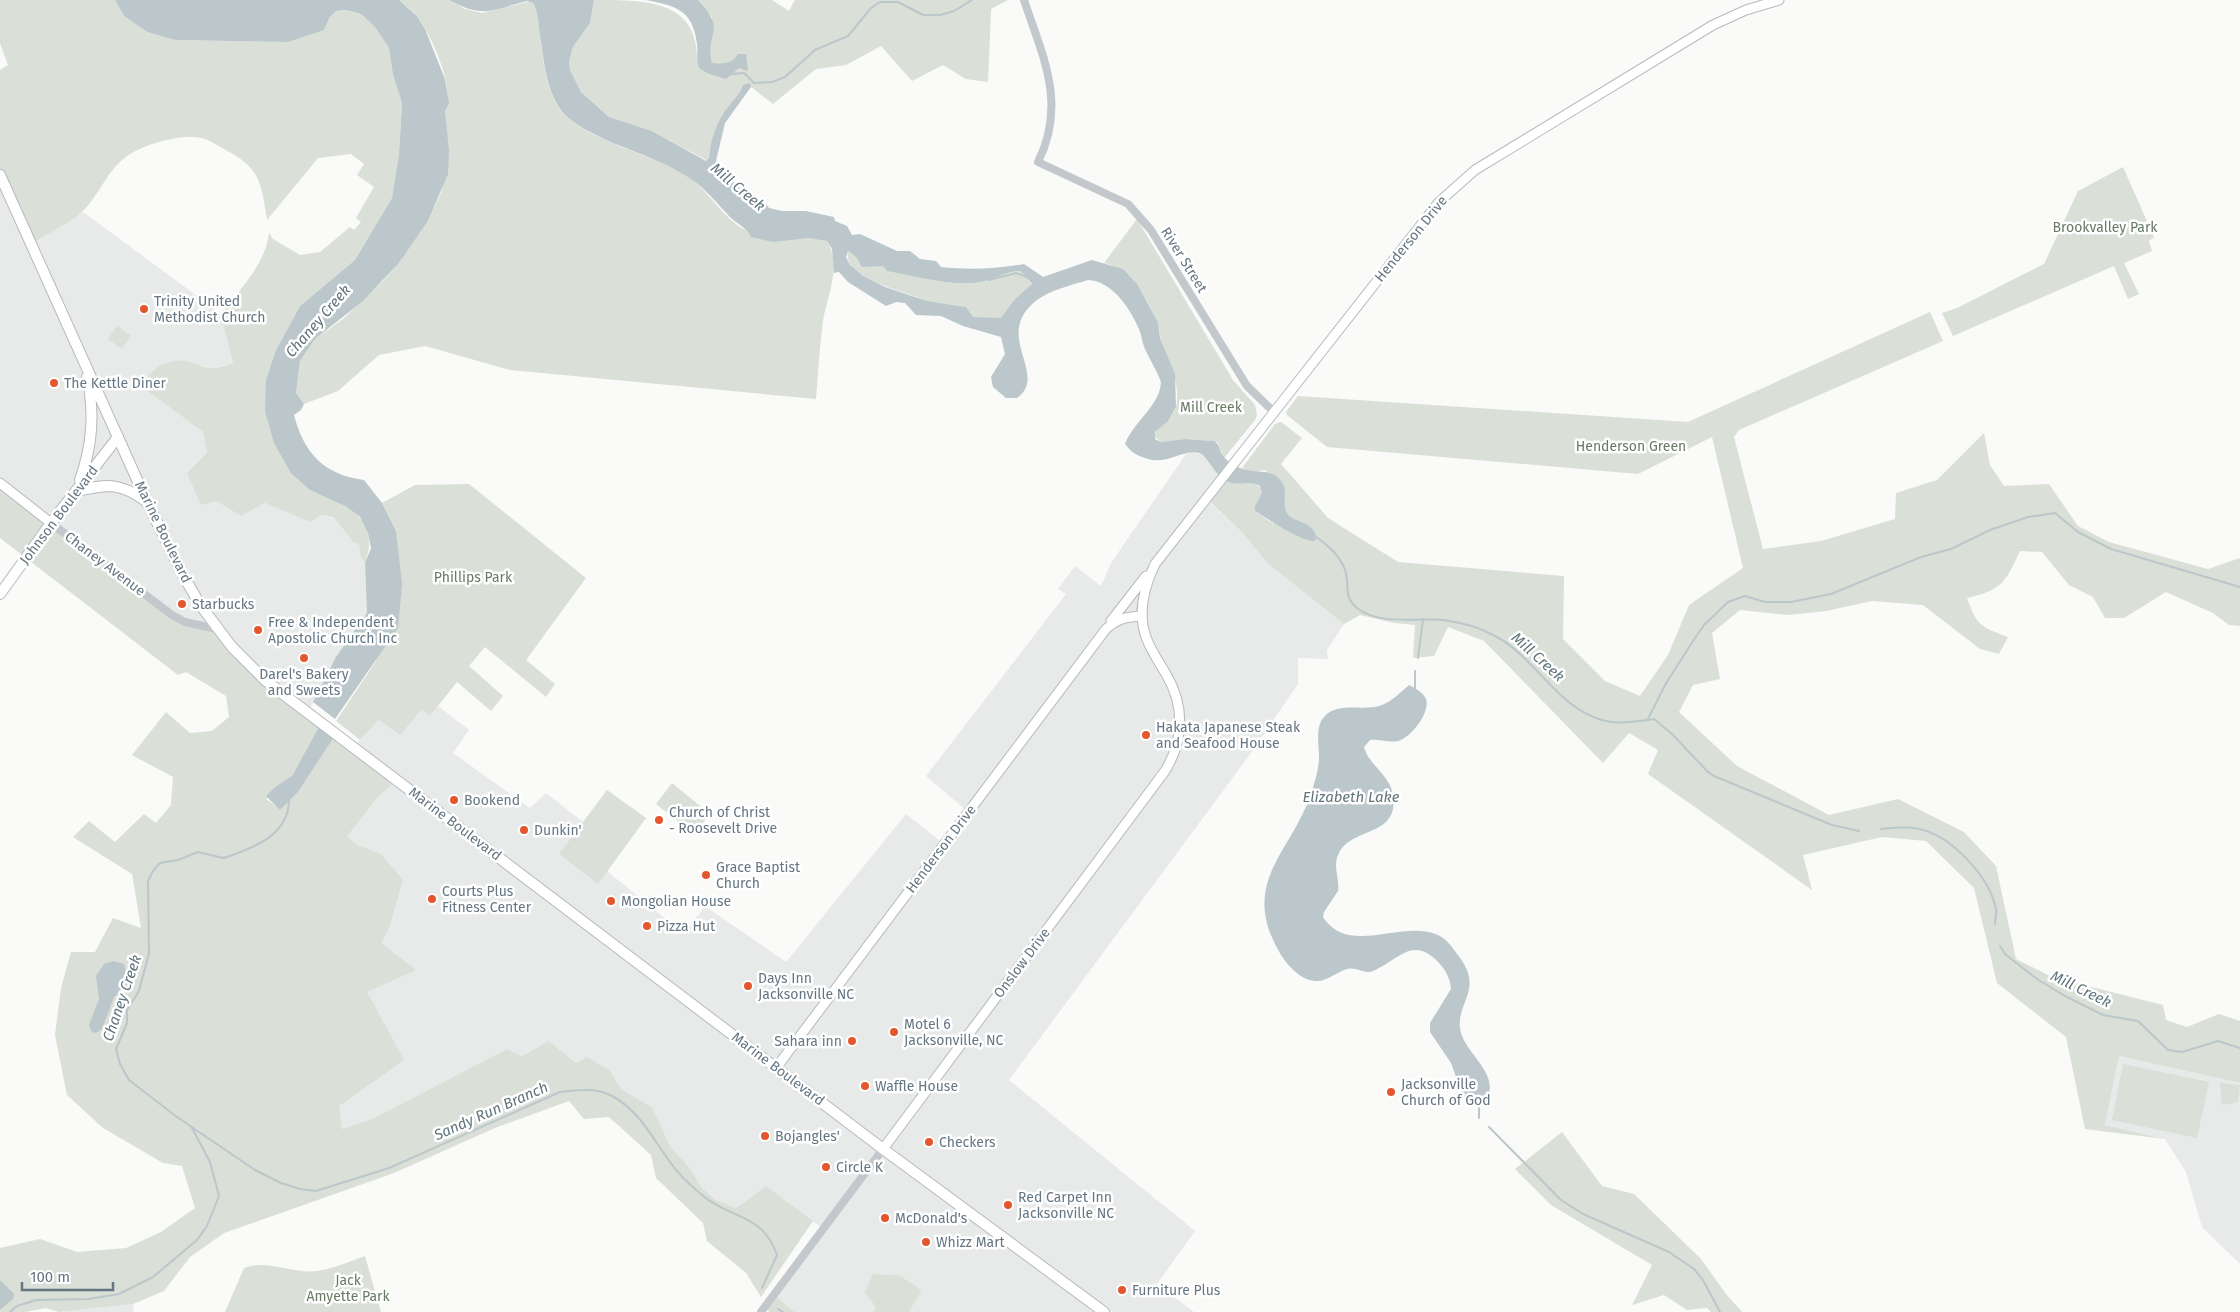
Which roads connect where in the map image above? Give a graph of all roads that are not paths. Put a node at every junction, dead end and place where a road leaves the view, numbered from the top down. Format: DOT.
graph roads {
  1 [pos="1024,0"];
  2 [pos="1779,0"];
  3 [pos="0,176"];
  4 [pos="82,356"];
  5 [pos="1273,411"];
  6 [pos="118,437"];
  7 [pos="0,483"];
  8 [pos="76,491"];
  9 [pos="148,504"];
  10 [pos="51,522"];
  11 [pos="1155,564"];
  12 [pos="0,594"];
  13 [pos="1142,616"];
  14 [pos="217,629"];
  15 [pos="1106,629"];
  16 [pos="776,1068"];
  17 [pos="883,1149"];
  18 [pos="761,1312"];
  19 [pos="1104,1312"];
  1 -- 5 [label="street, River Street"];
  2 -- 5 [label="main road, Henderson Drive"];
  3 -- 4 [label="main road, Marine Boulevard"];
  4 -- 6 [label="main road, Marine Boulevard"];
  4 -- 8 [label="main road"];
  5 -- 11 [label="main road, Henderson Drive"];
  6 -- 8 [label="main road, Johnson Boulevard"];
  6 -- 9 [label="main road, Marine Boulevard"];
  7 -- 10 [label="main road, Chaney Avenue"];
  8 -- 9 [label="main road"];
  8 -- 10 [label="main road, Johnson Boulevard"];
  9 -- 14 [label="main road, Marine Boulevard"];
  10 -- 12 [label="main road, Johnson Boulevard"];
  10 -- 14 [label="street, Chaney Avenue"];
  11 -- 13 [label="main road, Henderson Drive"];
  11 -- 15 [label="main road, Henderson Drive"];
  13 -- 15 [label="main road, Henderson Drive"];
  13 -- 17 [label="main road, Onslow Drive"];
  14 -- 16 [label="main road, Marine Boulevard"];
  15 -- 16 [label="main road, Henderson Drive"];
  16 -- 17 [label="main road, Marine Boulevard"];
  17 -- 18 [label="street, Onslow Drive"];
  17 -- 19 [label="main road, Marine Boulevard"];
}
